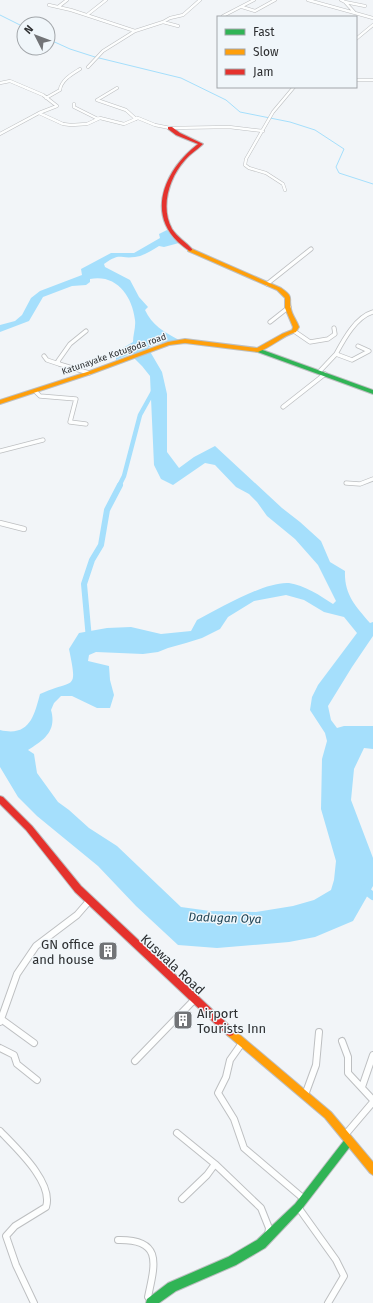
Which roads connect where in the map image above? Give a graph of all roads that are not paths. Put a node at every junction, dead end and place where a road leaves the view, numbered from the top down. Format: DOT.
graph roads {
  1 [pos="67,0"];
  2 [pos="106,0"];
  3 [pos="200,0"];
  4 [pos="254,0"];
  5 [pos="276,0"];
  6 [pos="308,0"];
  7 [pos="341,0"];
  8 [pos="345,2"];
  9 [pos="49,5"];
  10 [pos="365,6"];
  11 [pos="58,7"];
  12 [pos="242,7"];
  13 [pos="355,13"];
  14 [pos="87,15"];
  15 [pos="223,16"];
  16 [pos="373,18"];
  17 [pos="163,22"];
  18 [pos="373,25"];
  19 [pos="178,26"];
  20 [pos="135,31"];
  21 [pos="366,32"];
  22 [pos="373,33"];
  23 [pos="357,38"];
  24 [pos="88,67"];
  25 [pos="80,69"];
  26 [pos="357,80"];
  27 [pos="373,80"];
  28 [pos="0,83"];
  29 [pos="117,88"];
  30 [pos="293,88"];
  31 [pos="46,98"];
  32 [pos="74,104"];
  33 [pos="39,113"];
  34 [pos="98,119"];
  35 [pos="136,119"];
  36 [pos="170,128"];
  37 [pos="263,131"];
  38 [pos="0,134"];
  39 [pos="285,190"];
  40 [pos="311,249"];
  41 [pos="267,284"];
  42 [pos="289,307"];
  43 [pos="373,312"];
  44 [pos="270,322"];
  45 [pos="334,328"];
  46 [pos="86,331"];
  47 [pos="294,331"];
  48 [pos="358,346"];
  49 [pos="256,350"];
  50 [pos="336,354"];
  51 [pos="44,356"];
  52 [pos="59,364"];
  53 [pos="89,373"];
  54 [pos="322,373"];
  55 [pos="35,391"];
  56 [pos="373,392"];
  57 [pos="0,402"];
  58 [pos="283,407"];
  59 [pos="86,424"];
  60 [pos="43,440"];
  61 [pos="0,451"];
  62 [pos="373,479"];
  63 [pos="346,483"];
  64 [pos="0,523"];
  65 [pos="24,530"];
  66 [pos="0,799"];
  67 [pos="90,900"];
  68 [pos="194,1000"];
  69 [pos="0,1020"];
  70 [pos="319,1032"];
  71 [pos="342,1041"];
  72 [pos="34,1043"];
  73 [pos="242,1043"];
  74 [pos="0,1048"];
  75 [pos="373,1055"];
  76 [pos="135,1061"];
  77 [pos="37,1080"];
  78 [pos="362,1087"];
  79 [pos="305,1095"];
  80 [pos="373,1101"];
  81 [pos="0,1131"];
  82 [pos="177,1133"];
  83 [pos="347,1138"];
  84 [pos="215,1164"];
  85 [pos="373,1170"];
  86 [pos="182,1199"];
  87 [pos="304,1199"];
  88 [pos="298,1207"];
  89 [pos="268,1237"];
  90 [pos="118,1240"];
  91 [pos="151,1302"];
  92 [pos="34,1303"];
  93 [pos="328,1303"];
  1 -- 11 [label="street"];
  2 -- 14 [label="street"];
  3 -- 17 [label="street"];
  4 -- 15 [label="street"];
  5 -- 12 [label="street"];
  6 -- 13 [label="street"];
  7 -- 8 [label="street"];
  8 -- 10 [label="street"];
  8 -- 13 [label="street"];
  9 -- 11 [label="street"];
  11 -- 14 [label="street"];
  13 -- 16 [label="street"];
  14 -- 20 [label="street"];
  17 -- 19 [label="street"];
  17 -- 20 [label="street"];
  18 -- 21 [label="street"];
  20 -- 24 [label="street"];
  21 -- 22 [label="street"];
  21 -- 23 [label="street"];
  25 -- 31 [label="street"];
  26 -- 27 [label="street"];
  28 -- 31 [label="street"];
  29 -- 35 [label="street"];
  30 -- 37 [label="street"];
  31 -- 33 [label="street"];
  32 -- 34 [label="street"];
  33 -- 34 [label="street"];
  33 -- 38 [label="street"];
  34 -- 35 [label="street"];
  35 -- 36 [label="street"];
  36 -- 37 [label="street"];
  36 -- 41 [label="street"];
  37 -- 39 [label="street"];
  40 -- 41 [label="street"];
  41 -- 42 [label="street"];
  42 -- 44 [label="street"];
  42 -- 47 [label="street"];
  43 -- 50 [label="street"];
  45 -- 47 [label="street"];
  46 -- 52 [label="street"];
  47 -- 49 [label="street"];
  48 -- 50 [label="street"];
  49 -- 53 [label="street, Katunayake Kotugoda road"];
  49 -- 54 [label="street, Katunayake Kotugoda road"];
  50 -- 54 [label="street"];
  51 -- 52 [label="street"];
  52 -- 53 [label="street"];
  53 -- 55 [label="street, Katunayake Kotugoda road"];
  54 -- 56 [label="street, Katunayake Kotugoda road"];
  54 -- 58 [label="street"];
  55 -- 57 [label="street, Katunayake Kotugoda road"];
  55 -- 59 [label="street"];
  60 -- 61 [label="street"];
  62 -- 63 [label="street"];
  64 -- 65 [label="street"];
  66 -- 67 [label="street, Kuswala Road"];
  67 -- 68 [label="street, Kuswala Road"];
  67 -- 69 [label="street"];
  68 -- 73 [label="street, Kuswala Road"];
  68 -- 76 [label="street"];
  69 -- 72 [label="street"];
  70 -- 79 [label="street"];
  71 -- 78 [label="street"];
  73 -- 79 [label="street, Kuswala Road"];
  73 -- 87 [label="street"];
  74 -- 77 [label="street"];
  75 -- 78 [label="street"];
  78 -- 80 [label="street"];
  79 -- 83 [label="street, Kuswala Road"];
  80 -- 83 [label="street"];
  81 -- 92 [label="street"];
  82 -- 84 [label="street"];
  83 -- 85 [label="street, Kuswala Road"];
  83 -- 87 [label="street"];
  84 -- 86 [label="street"];
  84 -- 89 [label="street"];
  87 -- 88 [label="street"];
  88 -- 89 [label="street"];
  88 -- 93 [label="street"];
  89 -- 91 [label="street"];
  90 -- 91 [label="street"];
}
